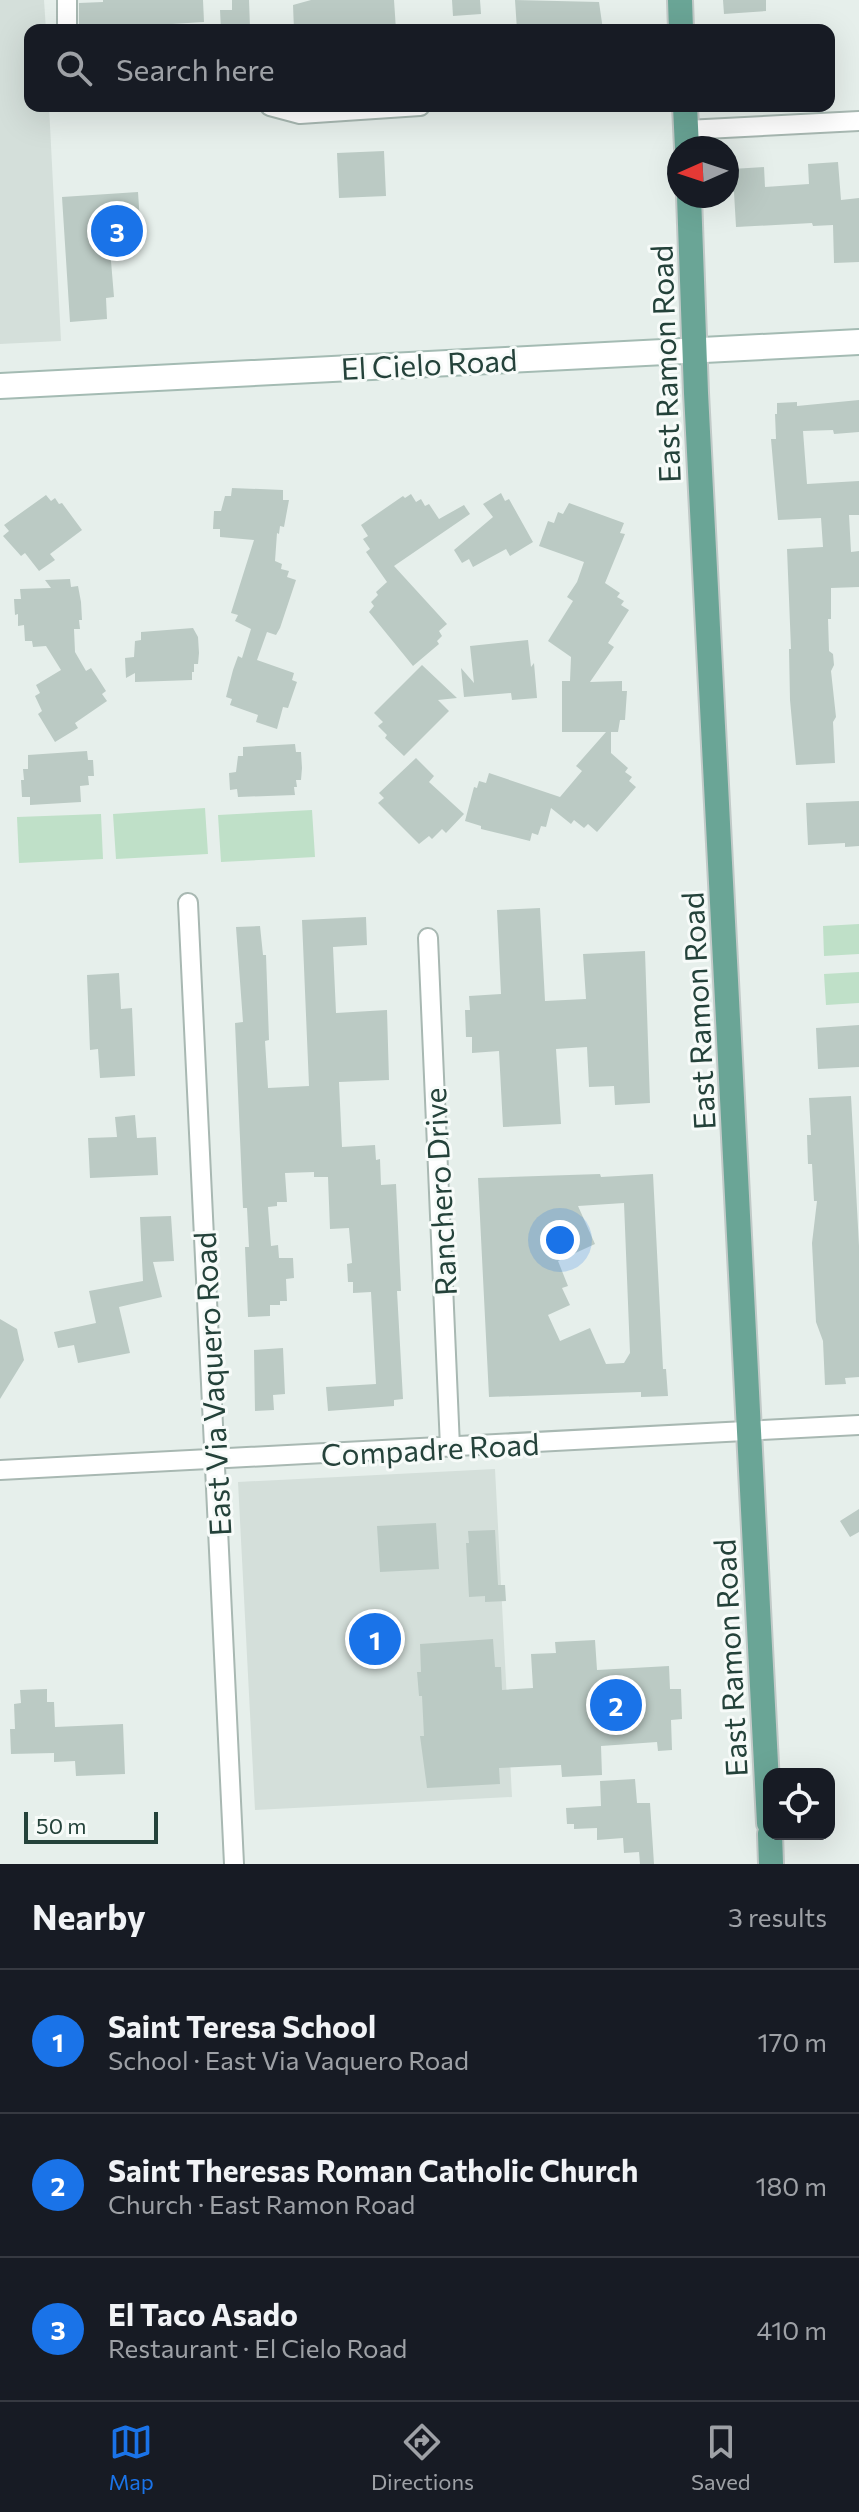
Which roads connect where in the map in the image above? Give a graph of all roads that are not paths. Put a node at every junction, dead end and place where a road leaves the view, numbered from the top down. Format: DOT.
graph roads {
  1 [pos="67,0"];
  2 [pos="680,0"];
  3 [pos="67,24"];
  4 [pos="681,24"];
  5 [pos="292,112"];
  6 [pos="330,112"];
  7 [pos="859,121"];
  8 [pos="686,128"];
  9 [pos="689,208"];
  10 [pos="859,342"];
  11 [pos="695,350"];
  12 [pos="0,386"];
  13 [pos="188,903"];
  14 [pos="428,938"];
  15 [pos="859,1425"];
  16 [pos="751,1430"];
  17 [pos="450,1447"];
  18 [pos="214,1458"];
  19 [pos="0,1470"];
  20 [pos="766,1768"];
  21 [pos="770,1840"];
  22 [pos="234,1864"];
  23 [pos="771,1864"];
  1 -- 3 [label="street"];
  2 -- 4 [label="main road"];
  5 -- 6 [label="street"];
  7 -- 8 [label="street"];
  9 -- 11 [label="main road, East Ramon Road"];
  10 -- 11 [label="main road, El Cielo Road"];
  11 -- 12 [label="main road, El Cielo Road"];
  11 -- 16 [label="main road, East Ramon Road"];
  13 -- 18 [label="street, East Via Vaquero Road"];
  14 -- 17 [label="street, Ranchero Drive"];
  15 -- 16 [label="street, Compadre Road"];
  16 -- 17 [label="street, Compadre Road"];
  16 -- 20 [label="main road, East Ramon Road"];
  17 -- 18 [label="street, Compadre Road"];
  18 -- 19 [label="street, Compadre Road"];
  18 -- 22 [label="street, East Via Vaquero Road"];
  21 -- 23 [label="main road"];
}
